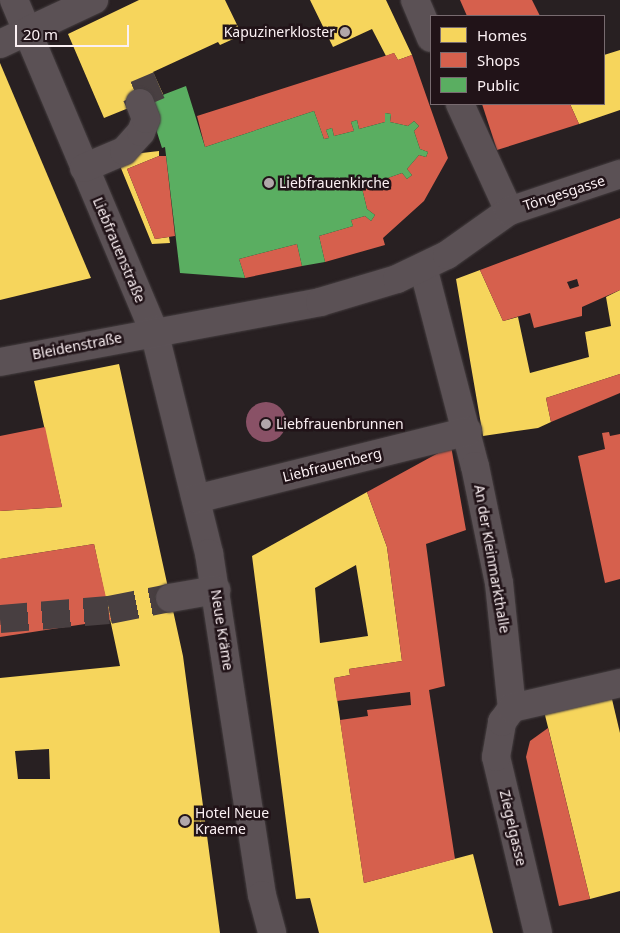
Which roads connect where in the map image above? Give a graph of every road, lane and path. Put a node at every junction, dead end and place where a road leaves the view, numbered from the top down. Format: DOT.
graph roads {
  1 [pos="14,0"];
  2 [pos="94,0"];
  3 [pos="415,0"];
  4 [pos="28,32"];
  5 [pos="430,36"];
  6 [pos="0,44"];
  7 [pos="140,103"];
  8 [pos="460,105"];
  9 [pos="84,168"];
  10 [pos="620,174"];
  11 [pos="509,211"];
  12 [pos="423,266"];
  13 [pos="154,331"];
  14 [pos="0,362"];
  15 [pos="469,436"];
  16 [pos="196,498"];
  17 [pos="216,590"];
  18 [pos="170,598"];
  19 [pos="620,683"];
  20 [pos="507,715"];
  21 [pos="272,933"];
  22 [pos="538,933"];
  1 -- 4 [label="street, Liebfrauenstraße"];
  2 -- 4 [label="street"];
  3 -- 5 [label="street"];
  4 -- 6 [label="street"];
  4 -- 9 [label="street, Liebfrauenstraße"];
  7 -- 9 [label="street"];
  8 -- 11 [label="street"];
  9 -- 13 [label="street, Liebfrauenstraße"];
  10 -- 11 [label="street, Töngesgasse"];
  11 -- 12 [label="street"];
  12 -- 13 [label="street"];
  12 -- 15 [label="street"];
  13 -- 14 [label="street, Bleidenstraße"];
  13 -- 16 [label="street, Neue Kräme"];
  15 -- 16 [label="street, Liebfrauenberg"];
  15 -- 20 [label="street, An der Kleinmarkthalle"];
  16 -- 17 [label="street, Neue Kräme"];
  17 -- 18 [label="street"];
  17 -- 21 [label="street, Neue Kräme"];
  19 -- 20 [label="street"];
  20 -- 22 [label="street, Ziegelgasse"];
}
